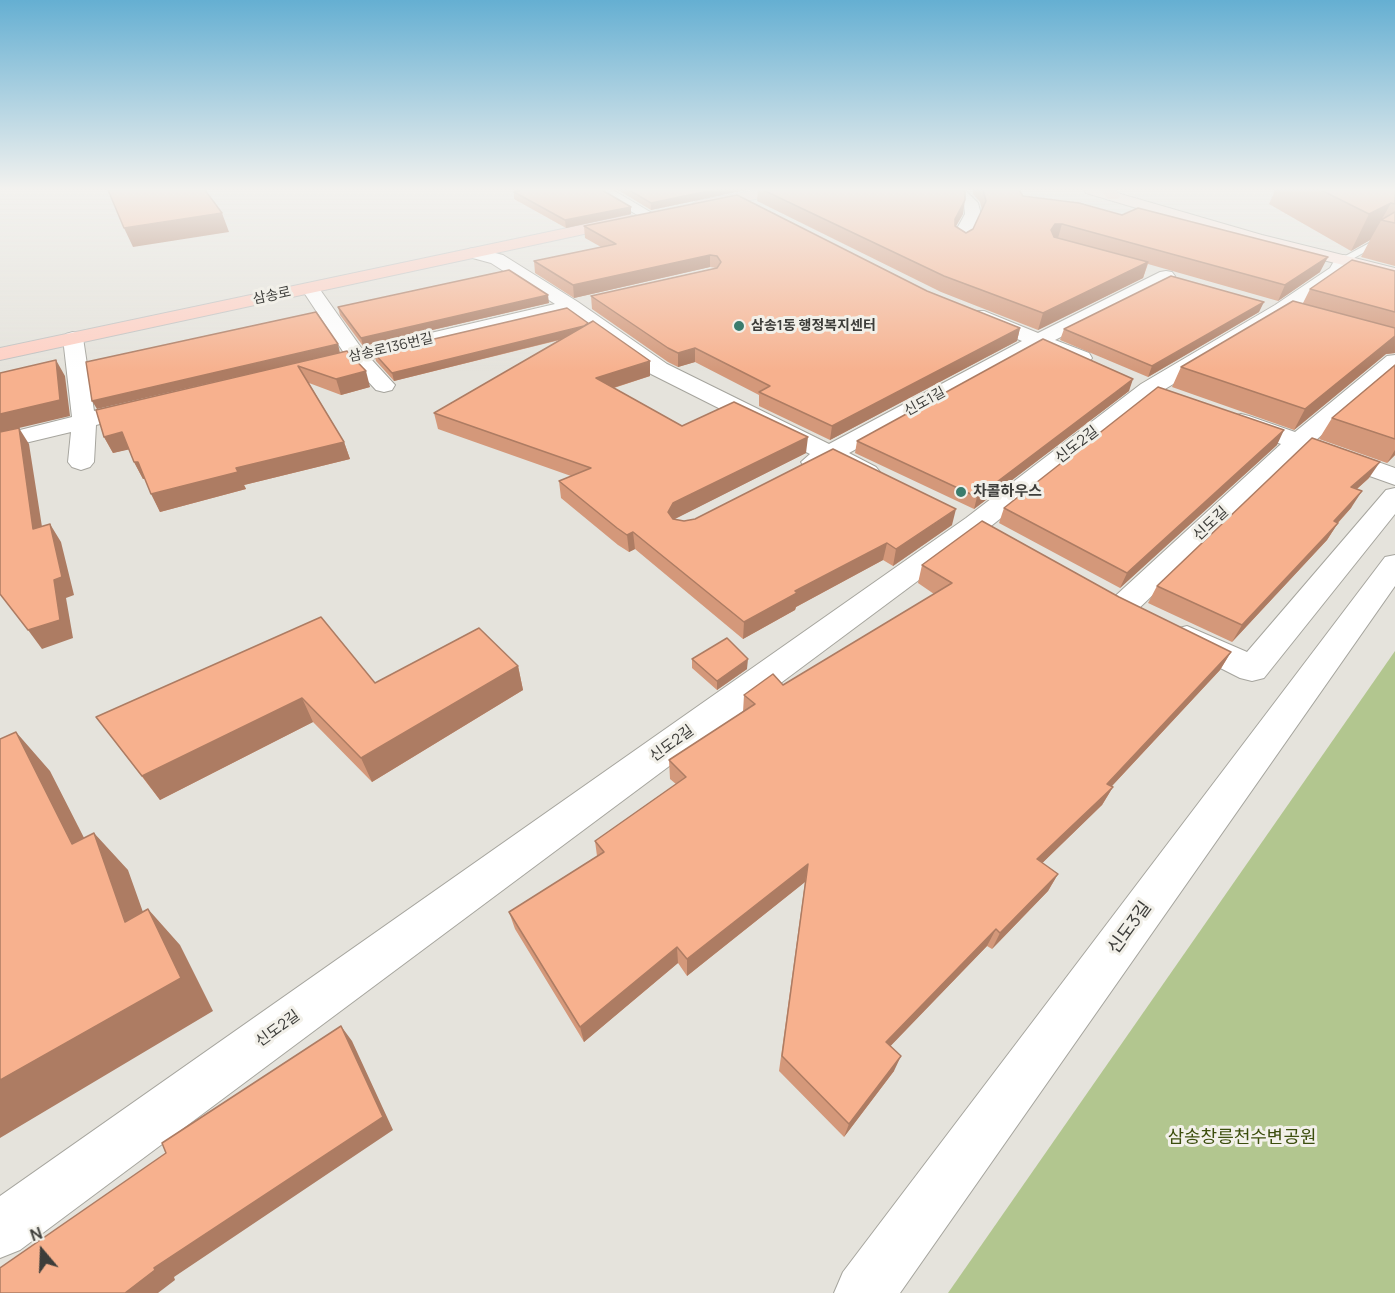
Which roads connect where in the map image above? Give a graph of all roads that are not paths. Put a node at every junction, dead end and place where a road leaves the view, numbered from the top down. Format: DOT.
graph roads {
  1 [pos="488,250"];
  2 [pos="1304,250"];
  3 [pos="1362,250"];
  4 [pos="475,253"];
  5 [pos="1343,260"];
  6 [pos="1395,273"];
  7 [pos="1165,276"];
  8 [pos="310,288"];
  9 [pos="594,301"];
  10 [pos="571,306"];
  11 [pos="954,306"];
  12 [pos="73,338"];
  13 [pos="1039,340"];
  14 [pos="0,354"];
  15 [pos="357,356"];
  16 [pos="1395,361"];
  17 [pos="1099,366"];
  18 [pos="288,372"];
  19 [pos="384,385"];
  20 [pos="163,402"];
  21 [pos="1224,415"];
  22 [pos="84,421"];
  23 [pos="0,442"];
  24 [pos="1298,442"];
  25 [pos="829,454"];
  26 [pos="81,462"];
  27 [pos="798,470"];
  28 [pos="1395,477"];
  29 [pos="892,484"];
  30 [pos="1395,496"];
  31 [pos="1395,564"];
  32 [pos="0,1230"];
  33 [pos="864,1293"];
  1 -- 4 [label="main road, 삼송로"];
  2 -- 5 [label="main road"];
  3 -- 5 [label="lane"];
  4 -- 8 [label="main road, 삼송로"];
  4 -- 10 [label="street"];
  5 -- 6 [label="main road"];
  5 -- 32 [label="street, 신도2길"];
  7 -- 13 [label="street, 신도1길"];
  8 -- 12 [label="main road, 삼송로"];
  8 -- 15 [label="street"];
  9 -- 10 [label="street, 삼송로136번길"];
  10 -- 15 [label="street, 삼송로136번길"];
  10 -- 25 [label="street"];
  11 -- 13 [label="street"];
  12 -- 14 [label="main road, 삼송로"];
  12 -- 22 [label="street"];
  13 -- 17 [label="street"];
  13 -- 25 [label="street, 신도1길"];
  15 -- 18 [label="street, 삼송로136번길"];
  15 -- 19 [label="street"];
  16 -- 24 [label="street, 신도길"];
  20 -- 22 [label="street"];
  21 -- 24 [label="street"];
  22 -- 23 [label="street"];
  22 -- 26 [label="street"];
  24 -- 28 [label="street"];
  24 -- 30 [label="street, 신도길"];
  25 -- 27 [label="street, 신도1길"];
  25 -- 29 [label="street"];
  31 -- 33 [label="street, 신도3길"];
}
